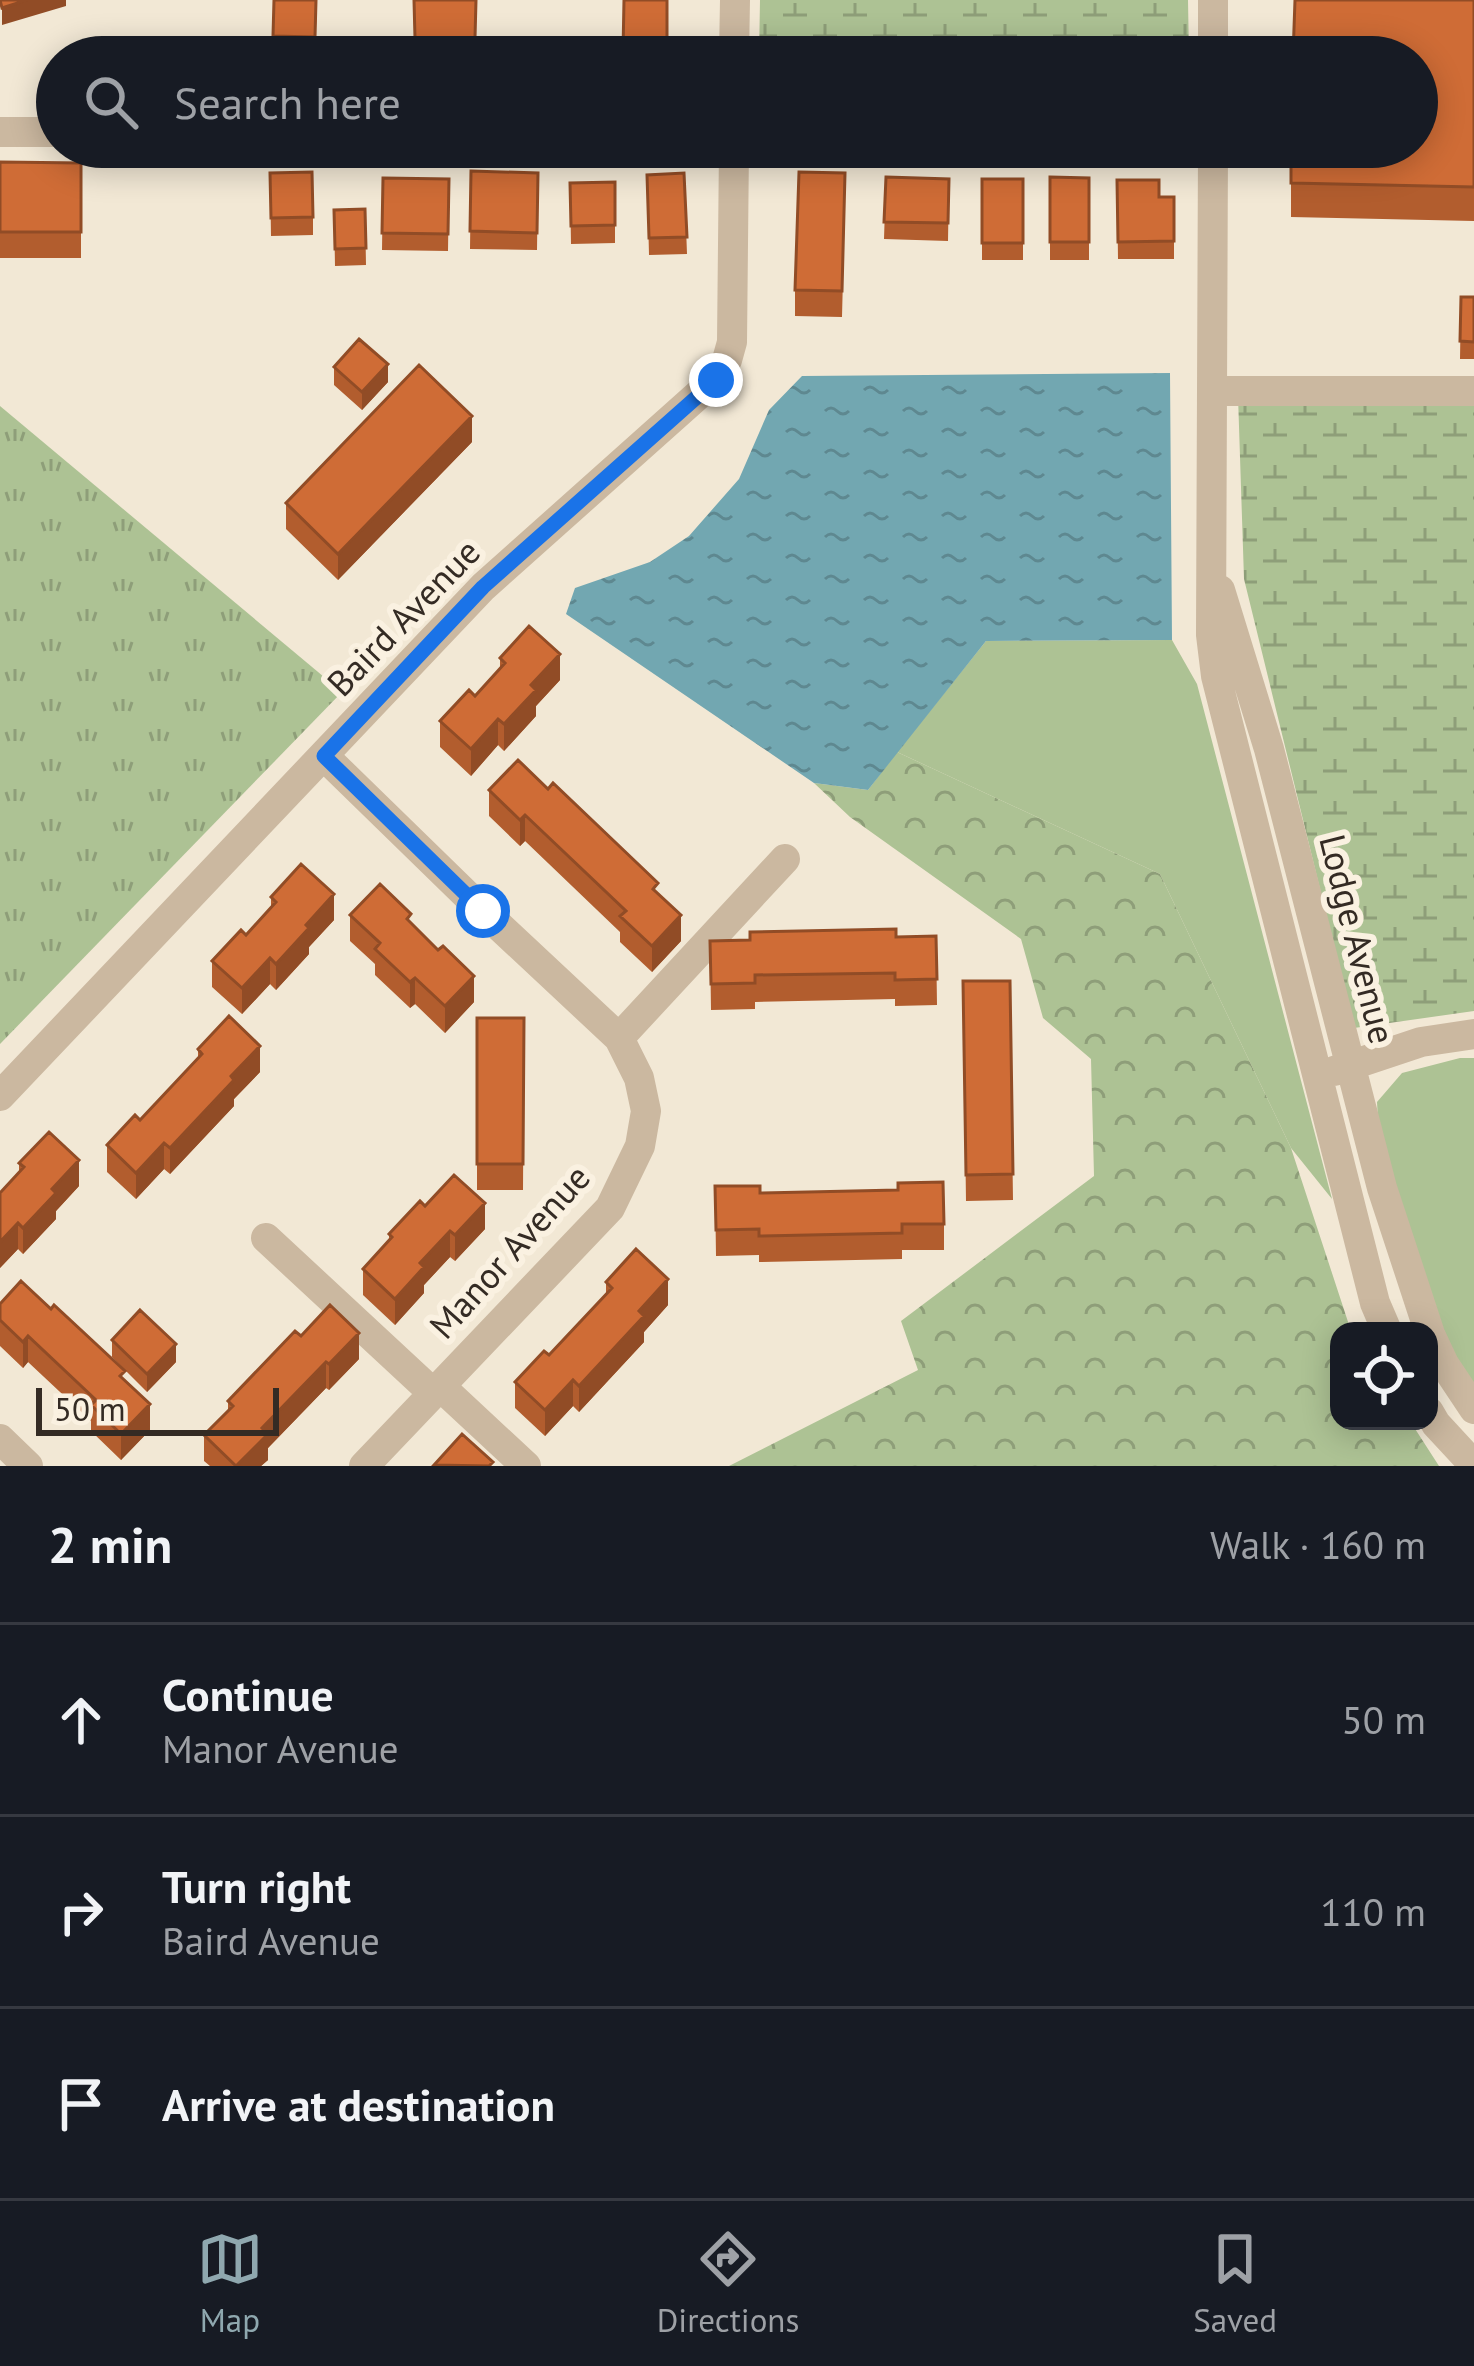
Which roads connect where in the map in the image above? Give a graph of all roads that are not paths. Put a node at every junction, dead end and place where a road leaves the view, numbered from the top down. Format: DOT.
graph roads {
  1 [pos="735,0"];
  2 [pos="1213,0"];
  3 [pos="734,36"];
  4 [pos="1213,36"];
  5 [pos="0,132"];
  6 [pos="36,132"];
  7 [pos="734,168"];
  8 [pos="1213,168"];
  9 [pos="1474,391"];
  10 [pos="1214,392"];
  11 [pos="1212,567"];
  12 [pos="324,756"];
  13 [pos="785,859"];
  14 [pos="1474,1034"];
  15 [pos="619,1038"];
  16 [pos="1350,1065"];
  17 [pos="1317,1076"];
  18 [pos="0,1096"];
  19 [pos="266,1238"];
  20 [pos="1383,1322"];
  21 [pos="1426,1322"];
  22 [pos="1438,1351"];
  23 [pos="437,1390"];
  24 [pos="1474,1409"];
  25 [pos="1438,1423"];
  26 [pos="0,1439"];
  27 [pos="1474,1465"];
  28 [pos="28,1466"];
  29 [pos="364,1466"];
  30 [pos="526,1466"];
  1 -- 3 [label="street"];
  2 -- 4 [label="street"];
  5 -- 6 [label="street"];
  7 -- 12 [label="street, Baird Avenue"];
  8 -- 10 [label="street, Lodge Avenue"];
  9 -- 10 [label="street"];
  10 -- 11 [label="street, Lodge Avenue"];
  11 -- 16 [label="street, Lodge Avenue"];
  11 -- 17 [label="street, Lodge Avenue"];
  12 -- 15 [label="street, Manor Avenue"];
  12 -- 18 [label="street, Baird Avenue"];
  13 -- 15 [label="street"];
  14 -- 16 [label="street"];
  15 -- 23 [label="street, Manor Avenue"];
  16 -- 17 [label="street"];
  16 -- 21 [label="street, Lodge Avenue"];
  17 -- 20 [label="street, Lodge Avenue"];
  19 -- 23 [label="street"];
  22 -- 24 [label="street, Lodge Avenue"];
  23 -- 29 [label="street, Manor Avenue"];
  23 -- 30 [label="street"];
  25 -- 27 [label="street"];
  26 -- 28 [label="street"];
}
